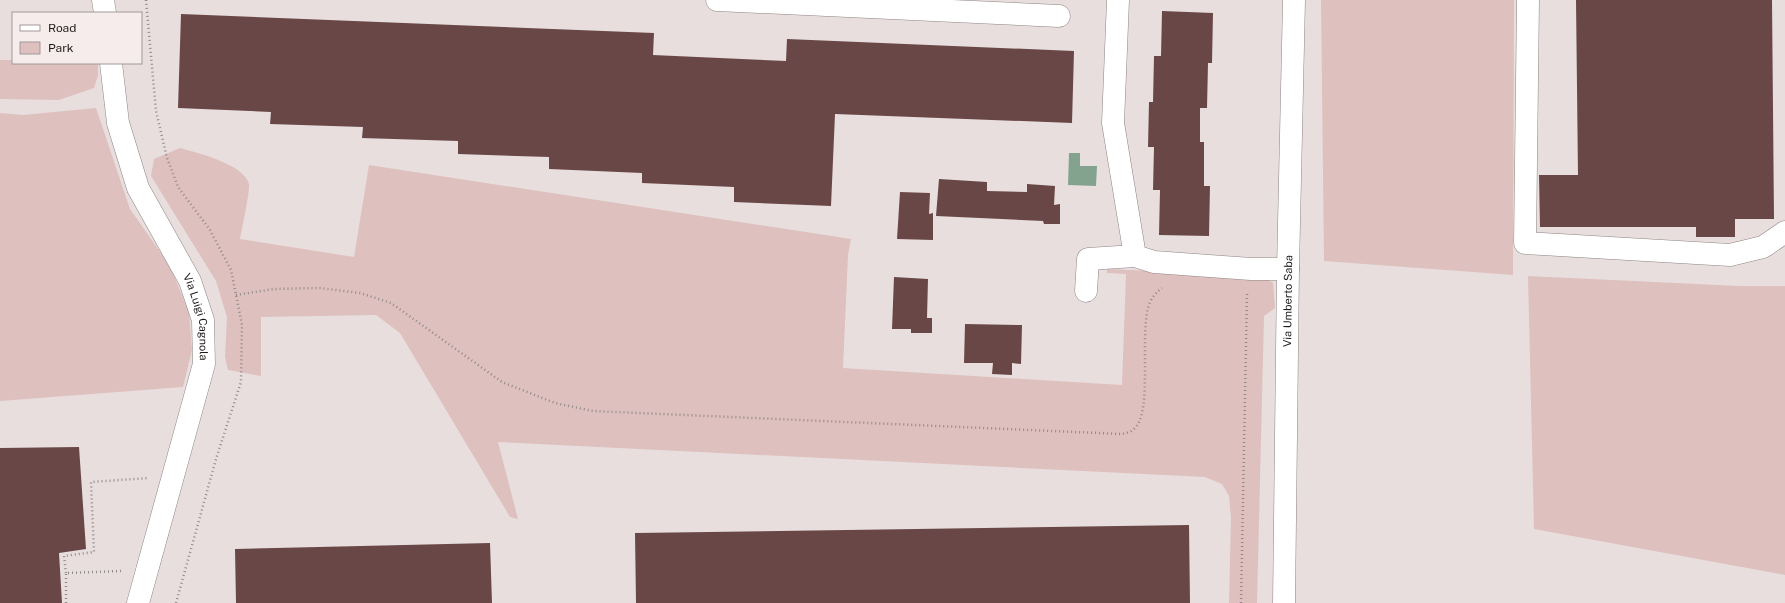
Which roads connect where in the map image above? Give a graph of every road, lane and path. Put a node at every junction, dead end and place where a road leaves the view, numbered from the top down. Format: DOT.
graph roads {
  1 [pos="103,0"];
  2 [pos="718,0"];
  3 [pos="1118,0"];
  4 [pos="1294,0"];
  5 [pos="1528,0"];
  6 [pos="105,12"];
  7 [pos="1059,16"];
  8 [pos="111,64"];
  9 [pos="1785,232"];
  10 [pos="1135,256"];
  11 [pos="1251,269"];
  12 [pos="1288,269"];
  13 [pos="1162,287"];
  14 [pos="1086,291"];
  15 [pos="236,295"];
  16 [pos="174,476"];
  17 [pos="147,571"];
  18 [pos="66,573"];
  19 [pos="66,603"];
  20 [pos="138,603"];
  21 [pos="1241,603"];
  22 [pos="1284,603"];
  1 -- 6 [label="street"];
  2 -- 7 [label="street"];
  3 -- 10 [label="street"];
  4 -- 12 [label="street, Via Umberto Saba"];
  5 -- 9 [label="street"];
  8 -- 16 [label="street, Via Luigi Cagnola"];
  10 -- 11 [label="street"];
  10 -- 14 [label="street"];
  11 -- 12 [label="street"];
  11 -- 21 [label="path"];
  12 -- 22 [label="street, Via Umberto Saba"];
  13 -- 15 [label="path"];
  16 -- 17 [label="street, Via Luigi Cagnola"];
  16 -- 18 [label="path"];
  17 -- 18 [label="path"];
  17 -- 20 [label="street, Via Luigi Cagnola"];
  18 -- 19 [label="path"];
}
